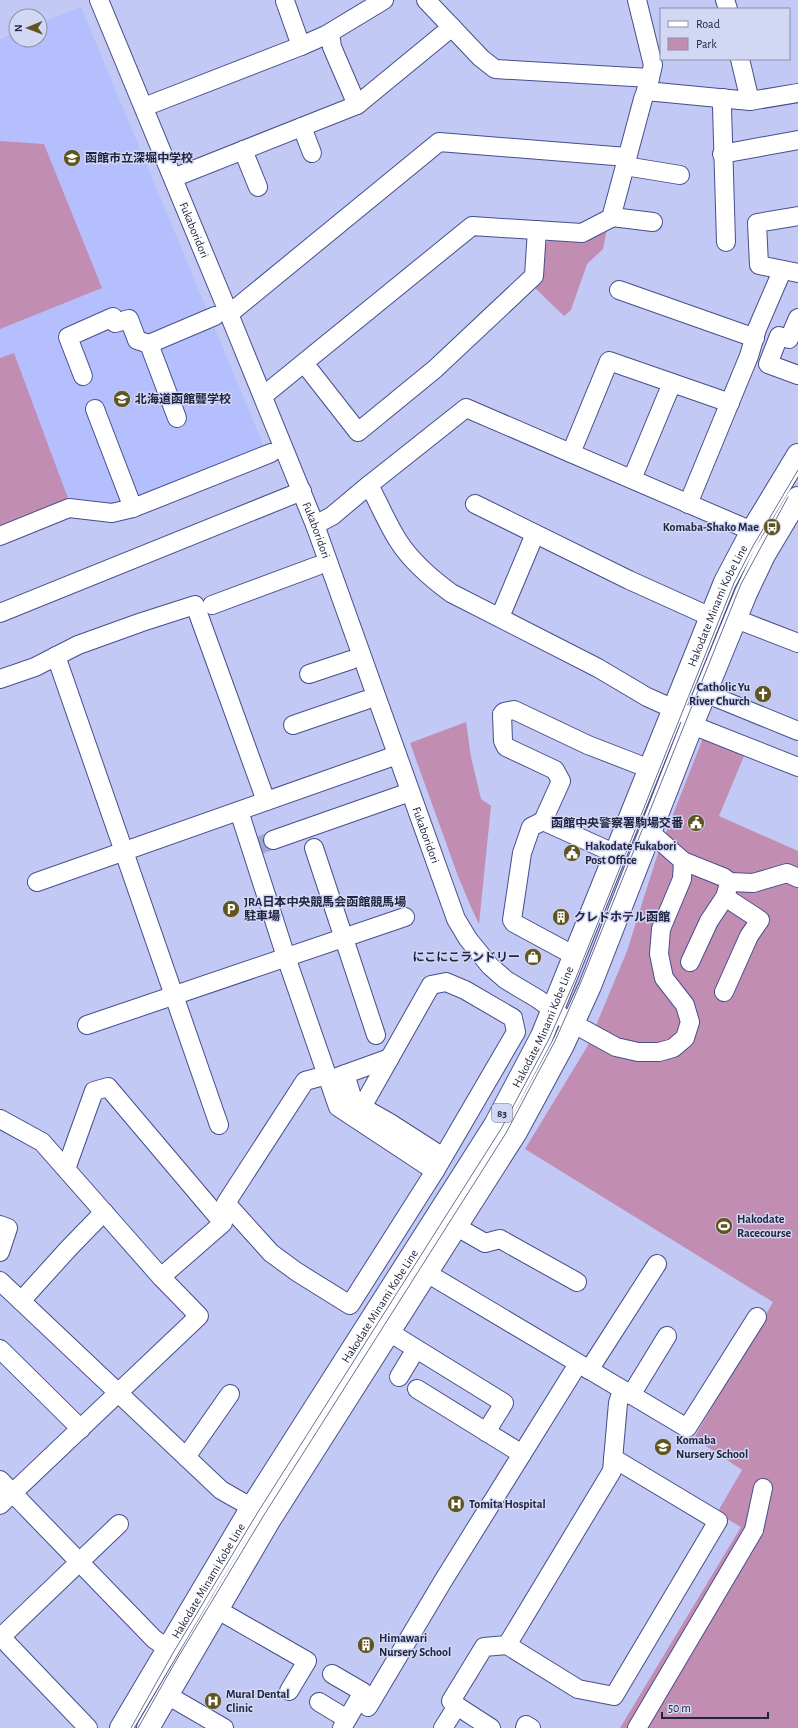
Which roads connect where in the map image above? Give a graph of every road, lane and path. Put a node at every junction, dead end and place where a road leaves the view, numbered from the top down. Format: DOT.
graph roads {
  1 [pos="99,0"];
  2 [pos="384,0"];
  3 [pos="426,0"];
  4 [pos="637,0"];
  5 [pos="285,1"];
  6 [pos="452,27"];
  7 [pos="330,33"];
  8 [pos="301,46"];
  9 [pos="740,60"];
  10 [pos="648,84"];
  11 [pos="798,93"];
  12 [pos="723,98"];
  13 [pos="750,101"];
  14 [pos="357,106"];
  15 [pos="144,107"];
  16 [pos="302,127"];
  17 [pos="798,140"];
  18 [pos="243,150"];
  19 [pos="312,153"];
  20 [pos="722,154"];
  21 [pos="626,161"];
  22 [pos="680,174"];
  23 [pos="173,178"];
  24 [pos="258,187"];
  25 [pos="798,216"];
  26 [pos="612,217"];
  27 [pos="653,222"];
  28 [pos="537,230"];
  29 [pos="726,242"];
  30 [pos="790,272"];
  31 [pos="619,290"];
  32 [pos="222,315"];
  33 [pos="798,318"];
  34 [pos="755,338"];
  35 [pos="149,344"];
  36 [pos="749,356"];
  37 [pos="304,363"];
  38 [pos="768,364"];
  39 [pos="798,375"];
  40 [pos="83,376"];
  41 [pos="672,383"];
  42 [pos="263,396"];
  43 [pos="730,403"];
  44 [pos="95,409"];
  45 [pos="177,418"];
  46 [pos="271,453"];
  47 [pos="571,453"];
  48 [pos="798,454"];
  49 [pos="632,479"];
  50 [pos="369,485"];
  51 [pos="302,491"];
  52 [pos="798,498"];
  53 [pos="475,504"];
  54 [pos="688,504"];
  55 [pos="133,508"];
  56 [pos="792,523"];
  57 [pos="315,525"];
  58 [pos="752,531"];
  59 [pos="535,534"];
  60 [pos="0,536"];
  61 [pos="317,566"];
  62 [pos="212,605"];
  63 [pos="0,613"];
  64 [pos="500,617"];
  65 [pos="711,617"];
  66 [pos="736,619"];
  67 [pos="798,643"];
  68 [pos="56,656"];
  69 [pos="351,660"];
  70 [pos="309,674"];
  71 [pos="0,679"];
  72 [pos="705,693"];
  73 [pos="366,700"];
  74 [pos="674,709"];
  75 [pos="693,722"];
  76 [pos="293,725"];
  77 [pos="798,731"];
  78 [pos="397,754"];
  79 [pos="798,767"];
  80 [pos="650,769"];
  81 [pos="410,792"];
  82 [pos="266,801"];
  83 [pos="239,811"];
  84 [pos="543,821"];
  85 [pos="650,832"];
  86 [pos="261,845"];
  87 [pos="314,848"];
  88 [pos="124,851"];
  89 [pos="616,854"];
  90 [pos="682,861"];
  91 [pos="798,878"];
  92 [pos="37,882"];
  93 [pos="728,889"];
  94 [pos="405,917"];
  95 [pos="343,938"];
  96 [pos="575,956"];
  97 [pos="286,957"];
  98 [pos="690,962"];
  99 [pos="724,992"];
  100 [pos="174,995"];
  101 [pos="553,1010"];
  102 [pos="87,1025"];
  103 [pos="572,1025"];
  104 [pos="376,1035"];
  105 [pos="390,1058"];
  106 [pos="334,1076"];
  107 [pos="359,1113"];
  108 [pos="0,1119"];
  109 [pos="219,1125"];
  110 [pos="439,1164"];
  111 [pos="66,1169"];
  112 [pos="104,1212"];
  113 [pos="0,1225"];
  114 [pos="457,1227"];
  115 [pos="0,1252"];
  116 [pos="408,1262"];
  117 [pos="657,1264"];
  118 [pos="427,1273"];
  119 [pos="161,1278"];
  120 [pos="0,1281"];
  121 [pos="577,1282"];
  122 [pos="21,1301"];
  123 [pos="757,1317"];
  124 [pos="389,1332"];
  125 [pos="667,1336"];
  126 [pos="0,1349"];
  127 [pos="416,1349"];
  128 [pos="583,1367"];
  129 [pos="399,1377"];
  130 [pos="417,1389"];
  131 [pos="119,1393"];
  132 [pos="626,1393"];
  133 [pos="230,1394"];
  134 [pos="81,1429"];
  135 [pos="486,1432"];
  136 [pos="522,1454"];
  137 [pos="186,1457"];
  138 [pos="613,1458"];
  139 [pos="0,1480"];
  140 [pos="763,1488"];
  141 [pos="6,1499"];
  142 [pos="252,1508"];
  143 [pos="270,1519"];
  144 [pos="119,1524"];
  145 [pos="80,1562"];
  146 [pos="218,1610"];
  147 [pos="0,1637"];
  148 [pos="507,1645"];
  149 [pos="167,1648"];
  150 [pos="332,1674"];
  151 [pos="289,1691"];
  152 [pos="167,1695"];
  153 [pos="319,1702"];
  154 [pos="457,1706"];
  155 [pos="368,1707"];
  156 [pos="344,1724"];
  157 [pos="88,1728"];
  158 [pos="121,1728"];
  159 [pos="148,1728"];
  160 [pos="224,1728"];
  161 [pos="443,1728"];
  162 [pos="491,1728"];
  163 [pos="525,1728"];
  164 [pos="531,1728"];
  165 [pos="637,1728"];
  1 -- 15 [label="street, Fukaboridori"];
  2 -- 7 [label="street"];
  3 -- 6 [label="street"];
  4 -- 10 [label="street"];
  5 -- 8 [label="street"];
  6 -- 10 [label="street"];
  6 -- 14 [label="street"];
  7 -- 8 [label="street"];
  7 -- 14 [label="street"];
  8 -- 15 [label="street"];
  9 -- 13 [label="street"];
  10 -- 12 [label="street"];
  10 -- 21 [label="street"];
  11 -- 13 [label="street"];
  12 -- 13 [label="street"];
  12 -- 20 [label="street"];
  14 -- 16 [label="street"];
  15 -- 23 [label="street, Fukaboridori"];
  16 -- 18 [label="street"];
  16 -- 19 [label="street"];
  17 -- 20 [label="street"];
  18 -- 23 [label="street"];
  18 -- 24 [label="street"];
  20 -- 29 [label="street"];
  21 -- 22 [label="street"];
  21 -- 26 [label="street"];
  21 -- 32 [label="street"];
  23 -- 32 [label="street, Fukaboridori"];
  25 -- 30 [label="street"];
  26 -- 27 [label="street"];
  26 -- 28 [label="street"];
  28 -- 37 [label="street"];
  28 -- 37 [label="street"];
  30 -- 34 [label="street"];
  31 -- 34 [label="street"];
  32 -- 35 [label="street"];
  32 -- 42 [label="street, Fukaboridori"];
  33 -- 38 [label="street"];
  34 -- 36 [label="street"];
  35 -- 40 [label="street"];
  35 -- 45 [label="street"];
  36 -- 38 [label="street"];
  36 -- 43 [label="street"];
  37 -- 42 [label="street"];
  38 -- 39 [label="street"];
  41 -- 43 [label="street"];
  41 -- 47 [label="street"];
  41 -- 49 [label="street"];
  42 -- 51 [label="street, Fukaboridori"];
  43 -- 54 [label="street"];
  44 -- 55 [label="street"];
  46 -- 55 [label="street"];
  47 -- 49 [label="street"];
  47 -- 50 [label="street"];
  48 -- 58 [label="main road, Hakodate Minami Kobe Line / 83"];
  49 -- 54 [label="street"];
  50 -- 57 [label="street"];
  50 -- 64 [label="street"];
  51 -- 57 [label="street, Fukaboridori"];
  51 -- 63 [label="street"];
  52 -- 56 [label="main road, Hakodate Minami Kobe Line / 83"];
  53 -- 59 [label="street"];
  54 -- 58 [label="street"];
  55 -- 60 [label="street"];
  56 -- 66 [label="main road, Hakodate Minami Kobe Line / 83"];
  57 -- 78 [label="street, Fukaboridori"];
  58 -- 65 [label="main road, Hakodate Minami Kobe Line / 83"];
  59 -- 64 [label="street"];
  59 -- 65 [label="street"];
  61 -- 62 [label="street"];
  64 -- 74 [label="street"];
  65 -- 74 [label="main road, Hakodate Minami Kobe Line / 83"];
  66 -- 67 [label="street"];
  66 -- 72 [label="main road, Hakodate Minami Kobe Line / 83"];
  68 -- 71 [label="street"];
  68 -- 82 [label="street"];
  68 -- 88 [label="street"];
  69 -- 70 [label="street"];
  72 -- 75 [label="main road, Hakodate Minami Kobe Line / 83"];
  72 -- 77 [label="street"];
  73 -- 76 [label="street"];
  74 -- 75 [label="street"];
  74 -- 80 [label="main road, Hakodate Minami Kobe Line / 83"];
  75 -- 79 [label="street"];
  75 -- 85 [label="main road, Hakodate Minami Kobe Line / 83"];
  78 -- 81 [label="street, Fukaboridori"];
  78 -- 82 [label="street"];
  80 -- 84 [label="street"];
  80 -- 89 [label="main road, Hakodate Minami Kobe Line / 83"];
  81 -- 86 [label="street"];
  81 -- 101 [label="street, Fukaboridori"];
  82 -- 83 [label="street"];
  83 -- 86 [label="street"];
  83 -- 88 [label="street"];
  84 -- 89 [label="street"];
  84 -- 96 [label="street"];
  85 -- 90 [label="street"];
  85 -- 103 [label="main road, Hakodate Minami Kobe Line / 83"];
  86 -- 97 [label="street"];
  87 -- 95 [label="street"];
  88 -- 92 [label="street"];
  88 -- 100 [label="street"];
  89 -- 96 [label="main road, Hakodate Minami Kobe Line / 83"];
  90 -- 93 [label="street"];
  90 -- 103 [label="street, Fukaboridori"];
  91 -- 93 [label="street"];
  93 -- 98 [label="street"];
  93 -- 99 [label="street"];
  94 -- 95 [label="street"];
  95 -- 97 [label="street"];
  95 -- 104 [label="street"];
  96 -- 101 [label="main road, Hakodate Minami Kobe Line / 83"];
  97 -- 100 [label="street"];
  97 -- 106 [label="street"];
  100 -- 102 [label="street"];
  100 -- 109 [label="street"];
  101 -- 103 [label="street, Fukaboridori"];
  101 -- 116 [label="main road, Hakodate Minami Kobe Line / 83"];
  103 -- 114 [label="main road, Hakodate Minami Kobe Line / 83"];
  105 -- 106 [label="street"];
  105 -- 107 [label="street"];
  105 -- 110 [label="street"];
  106 -- 107 [label="street"];
  106 -- 110 [label="street"];
  107 -- 110 [label="street"];
  108 -- 111 [label="street"];
  111 -- 112 [label="street"];
  111 -- 119 [label="street"];
  112 -- 119 [label="street"];
  112 -- 122 [label="street"];
  113 -- 115 [label="street"];
  114 -- 118 [label="main road, Hakodate Minami Kobe Line / 83"];
  114 -- 121 [label="street"];
  116 -- 118 [label="street"];
  116 -- 142 [label="main road, Hakodate Minami Kobe Line / 83"];
  117 -- 128 [label="street"];
  118 -- 124 [label="main road, Hakodate Minami Kobe Line / 83"];
  118 -- 128 [label="street"];
  119 -- 131 [label="street"];
  120 -- 122 [label="street"];
  122 -- 131 [label="street"];
  123 -- 132 [label="street"];
  124 -- 127 [label="street"];
  124 -- 143 [label="main road, Hakodate Minami Kobe Line / 83"];
  125 -- 132 [label="street"];
  126 -- 134 [label="street"];
  127 -- 129 [label="street"];
  127 -- 135 [label="street"];
  128 -- 132 [label="street"];
  128 -- 136 [label="street"];
  130 -- 135 [label="street"];
  131 -- 134 [label="street"];
  131 -- 137 [label="street"];
  132 -- 138 [label="street"];
  133 -- 137 [label="street"];
  134 -- 141 [label="street"];
  135 -- 136 [label="street"];
  136 -- 155 [label="street"];
  137 -- 142 [label="street"];
  138 -- 148 [label="street"];
  138 -- 148 [label="street"];
  139 -- 141 [label="street"];
  140 -- 165 [label="street"];
  141 -- 145 [label="street"];
  142 -- 143 [label="street"];
  142 -- 149 [label="main road, Hakodate Minami Kobe Line / 83"];
  143 -- 146 [label="main road, Hakodate Minami Kobe Line / 83"];
  144 -- 145 [label="street"];
  145 -- 147 [label="street"];
  145 -- 149 [label="street"];
  146 -- 151 [label="street"];
  146 -- 152 [label="main road, Hakodate Minami Kobe Line / 83"];
  147 -- 157 [label="street"];
  148 -- 154 [label="street"];
  149 -- 158 [label="main road, Hakodate Minami Kobe Line / 83"];
  150 -- 156 [label="street"];
  152 -- 159 [label="main road, Hakodate Minami Kobe Line / 83"];
  152 -- 160 [label="street"];
  153 -- 156 [label="street"];
  154 -- 161 [label="street"];
  154 -- 162 [label="street"];
  163 -- 164 [label="street"];
}
